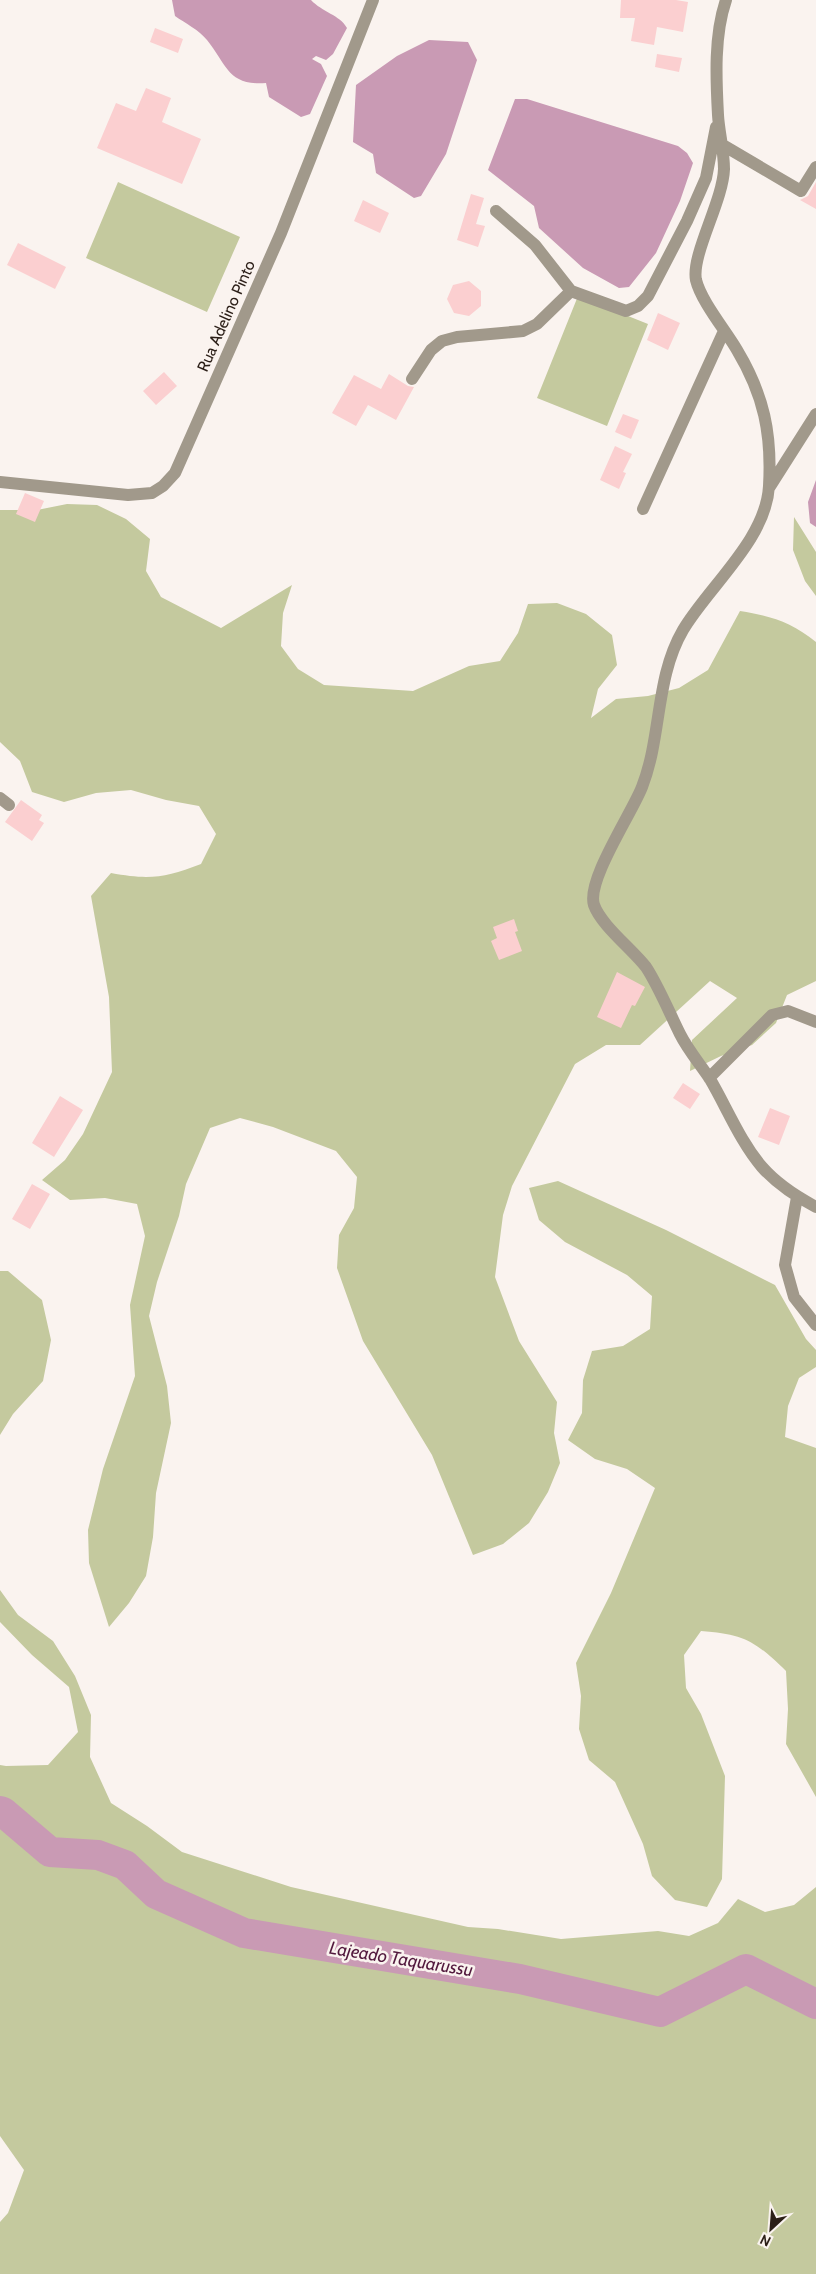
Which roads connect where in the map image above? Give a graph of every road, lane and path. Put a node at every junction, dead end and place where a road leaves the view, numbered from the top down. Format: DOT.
graph roads {
  1 [pos="373,0"];
  2 [pos="726,0"];
  3 [pos="718,115"];
  4 [pos="721,144"];
  5 [pos="816,167"];
  6 [pos="496,211"];
  7 [pos="572,291"];
  8 [pos="724,330"];
  9 [pos="412,379"];
  10 [pos="816,414"];
  11 [pos="0,482"];
  12 [pos="769,488"];
  13 [pos="643,509"];
  14 [pos="816,1022"];
  15 [pos="709,1078"];
  16 [pos="797,1197"];
  17 [pos="816,1207"];
  18 [pos="816,1325"];
  1 -- 11 [label="street, Rua Adelino Pinto"];
  2 -- 3 [label="street"];
  3 -- 4 [label="street"];
  3 -- 7 [label="street"];
  4 -- 5 [label="street"];
  4 -- 8 [label="street"];
  6 -- 7 [label="street"];
  7 -- 9 [label="street"];
  8 -- 12 [label="street"];
  8 -- 13 [label="street"];
  10 -- 12 [label="street"];
  12 -- 15 [label="street"];
  14 -- 15 [label="street"];
  15 -- 16 [label="street"];
  16 -- 17 [label="street"];
  16 -- 18 [label="street"];
}
